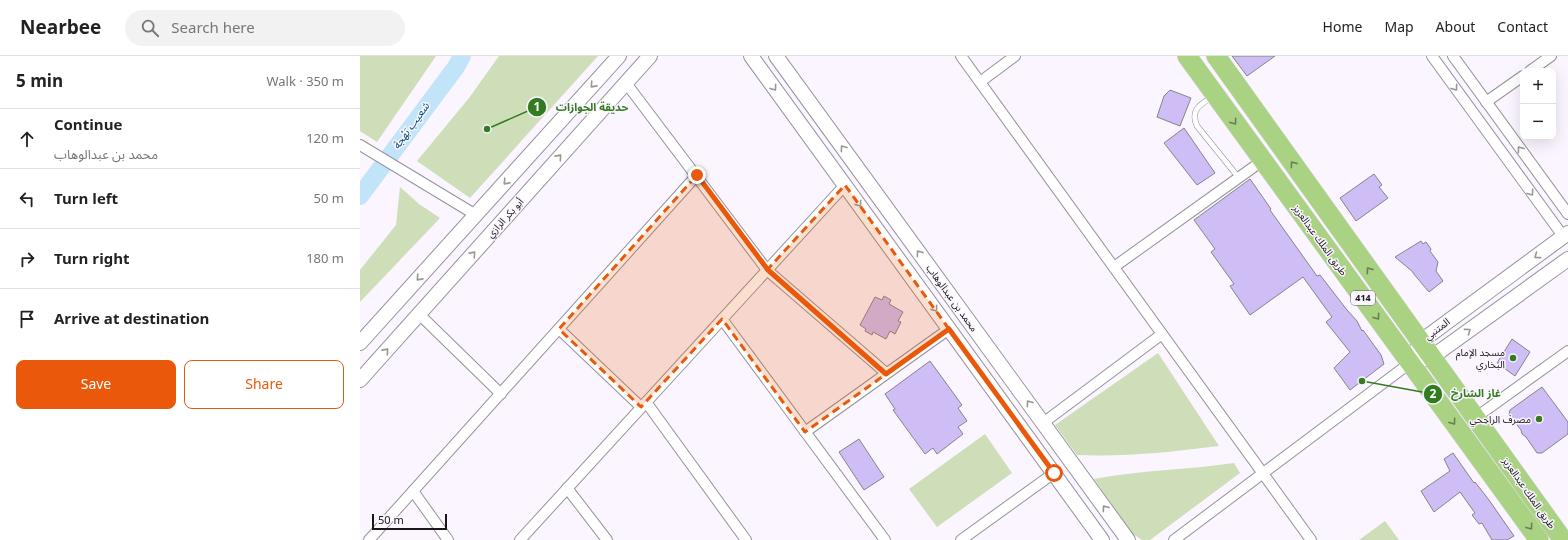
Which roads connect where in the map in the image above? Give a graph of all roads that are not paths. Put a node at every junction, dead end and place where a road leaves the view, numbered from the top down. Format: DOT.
graph roads {
  1 [pos="619,56"];
  2 [pos="650,56"];
  3 [pos="751,56"];
  4 [pos="776,56"];
  5 [pos="961,56"];
  6 [pos="1015,56"];
  7 [pos="1187,56"];
  8 [pos="1216,56"];
  9 [pos="1432,56"];
  10 [pos="1453,56"];
  11 [pos="1551,56"];
  12 [pos="1534,68"];
  13 [pos="1520,78"];
  14 [pos="980,82"];
  15 [pos="626,83"];
  16 [pos="1214,95"];
  17 [pos="1486,102"];
  18 [pos="360,145"];
  19 [pos="1262,161"];
  20 [pos="697,175"];
  21 [pos="1239,178"];
  22 [pos="845,185"];
  23 [pos="1568,214"];
  24 [pos="476,215"];
  25 [pos="1565,235"];
  26 [pos="1568,259"];
  27 [pos="1114,267"];
  28 [pos="768,270"];
  29 [pos="419,314"];
  30 [pos="722,319"];
  31 [pos="559,329"];
  32 [pos="949,329"];
  33 [pos="1162,334"];
  34 [pos="1420,342"];
  35 [pos="360,343"];
  36 [pos="1568,351"];
  37 [pos="1432,357"];
  38 [pos="1410,363"];
  39 [pos="886,374"];
  40 [pos="360,380"];
  41 [pos="501,394"];
  42 [pos="644,405"];
  43 [pos="1476,418"];
  44 [pos="1043,423"];
  45 [pos="805,432"];
  46 [pos="1054,473"];
  47 [pos="1263,474"];
  48 [pos="567,488"];
  49 [pos="413,491"];
  50 [pos="370,540"];
  51 [pos="448,540"];
  52 [pos="520,540"];
  53 [pos="607,540"];
  54 [pos="746,540"];
  55 [pos="885,540"];
  56 [pos="961,540"];
  57 [pos="1102,540"];
  58 [pos="1128,540"];
  59 [pos="1174,540"];
  60 [pos="1311,540"];
  61 [pos="1539,540"];
  62 [pos="1563,540"];
  1 -- 24 [label="street, one-way"];
  2 -- 15 [label="street, أبو بكر الرازي"];
  3 -- 22 [label="street, محمد بن عبدالوهاب, one-way"];
  44 -- 4 [label="street, محمد بن عبدالوهاب, one-way"];
  5 -- 14 [label="street"];
  6 -- 14 [label="street"];
  7 -- 16 [label="highway, طريق الملك عبدالعزيز / 414"];
  34 -- 8 [label="highway, طريق الملك عبدالعزيز / 414, one-way"];
  9 -- 25 [label="street, one-way"];
  10 -- 17 [label="street"];
  11 -- 12 [label="street"];
  13 -- 17 [label="street"];
  14 -- 27 [label="street"];
  15 -- 20 [label="street"];
  29 -- 15 [label="street, أبو بكر الرازي, one-way"];
  16 -- 19 [label="highway, طريق الملك عبدالعزيز / 414, one-way"];
  16 -- 21 [label="lane"];
  23 -- 17 [label="street, one-way"];
  18 -- 24 [label="street"];
  19 -- 21 [label="street"];
  19 -- 38 [label="highway, طريق الملك عبدالعزيز / 414, one-way"];
  20 -- 28 [label="street"];
  20 -- 31 [label="street"];
  21 -- 27 [label="street"];
  22 -- 28 [label="street"];
  22 -- 32 [label="street, محمد بن عبدالوهاب, one-way"];
  24 -- 35 [label="street, one-way"];
  25 -- 34 [label="street, المتنبي, one-way"];
  37 -- 26 [label="street, المتنبي, one-way"];
  27 -- 33 [label="street"];
  28 -- 30 [label="street"];
  28 -- 39 [label="street"];
  40 -- 29 [label="street, أبو بكر الرازي, one-way"];
  29 -- 41 [label="street"];
  30 -- 42 [label="street"];
  30 -- 45 [label="street"];
  31 -- 41 [label="street"];
  31 -- 42 [label="street"];
  32 -- 39 [label="street"];
  32 -- 46 [label="street, محمد بن عبدالوهاب"];
  33 -- 44 [label="street"];
  33 -- 47 [label="street"];
  34 -- 37 [label="highway, طريق الملك عبدالعزيز / 414"];
  34 -- 38 [label="street, المتنبي"];
  36 -- 43 [label="street"];
  37 -- 38 [label="street, المتنبي"];
  37 -- 43 [label="highway, طريق الملك عبدالعزيز / 414"];
  38 -- 47 [label="street"];
  38 -- 61 [label="highway, طريق الملك عبدالعزيز / 414, one-way"];
  39 -- 45 [label="street"];
  41 -- 49 [label="street"];
  42 -- 48 [label="street"];
  42 -- 54 [label="street"];
  43 -- 62 [label="highway, طريق الملك عبدالعزيز / 414"];
  58 -- 44 [label="street, محمد بن عبدالوهاب, one-way"];
  45 -- 55 [label="street"];
  46 -- 56 [label="street"];
  46 -- 57 [label="street, محمد بن عبدالوهاب"];
  47 -- 59 [label="street"];
  47 -- 60 [label="street"];
  48 -- 52 [label="street"];
  48 -- 53 [label="street"];
  49 -- 50 [label="street"];
  49 -- 51 [label="street"];
}
